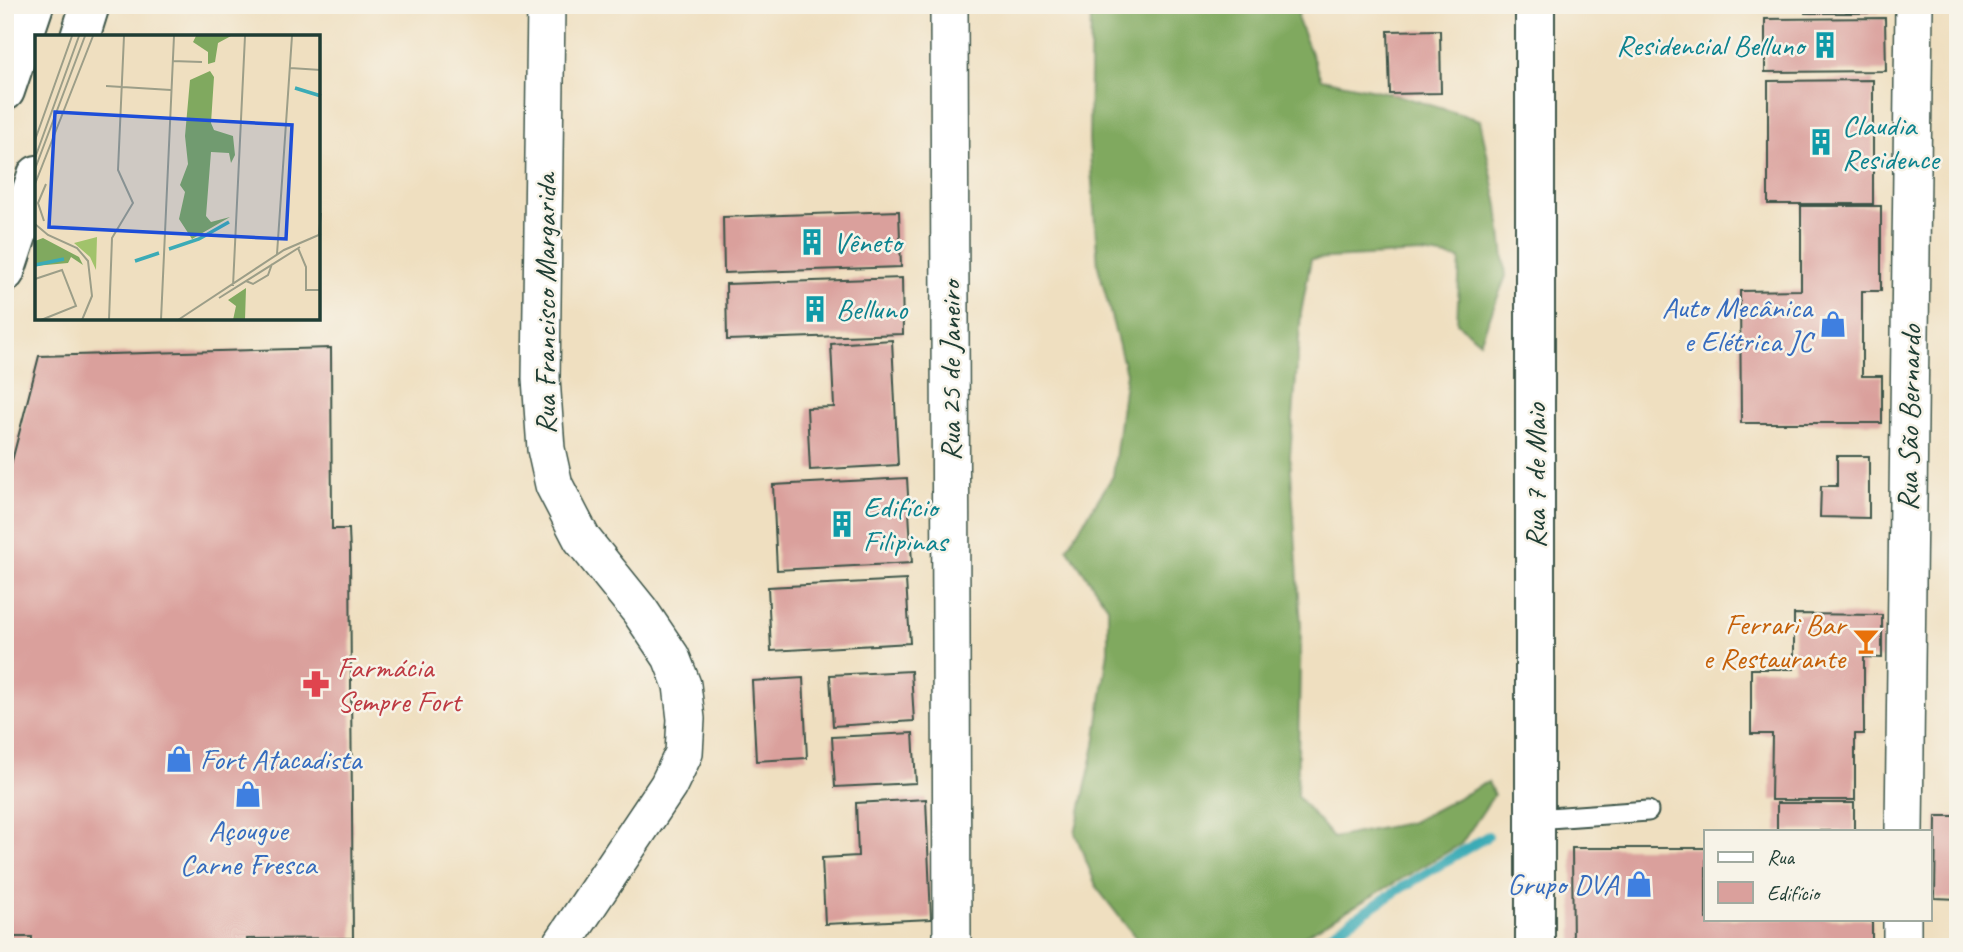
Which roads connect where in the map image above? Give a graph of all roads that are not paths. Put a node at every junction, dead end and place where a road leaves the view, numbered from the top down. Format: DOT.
graph roads {
  1 [pos="34,5"];
  2 [pos="90,5"];
  3 [pos="546,5"];
  4 [pos="949,5"];
  5 [pos="1535,5"];
  6 [pos="1914,5"];
  7 [pos="81,35"];
  8 [pos="5,91"];
  9 [pos="35,181"];
  10 [pos="5,272"];
  11 [pos="1648,811"];
  12 [pos="1535,819"];
  13 [pos="1903,830"];
  14 [pos="1902,920"];
  15 [pos="560,947"];
  16 [pos="952,947"];
  17 [pos="1535,947"];
  18 [pos="1902,947"];
  1 -- 8 [label="street"];
  2 -- 7 [label="street"];
  3 -- 15 [label="street, Rua Francisco Margarida"];
  4 -- 16 [label="street, Rua 25 de Janeiro"];
  5 -- 12 [label="street, Rua 7 de Maio"];
  6 -- 13 [label="street, Rua São Bernardo"];
  9 -- 10 [label="street"];
  11 -- 12 [label="lane"];
  12 -- 17 [label="street, Rua 7 de Maio"];
  14 -- 18 [label="street"];
}
